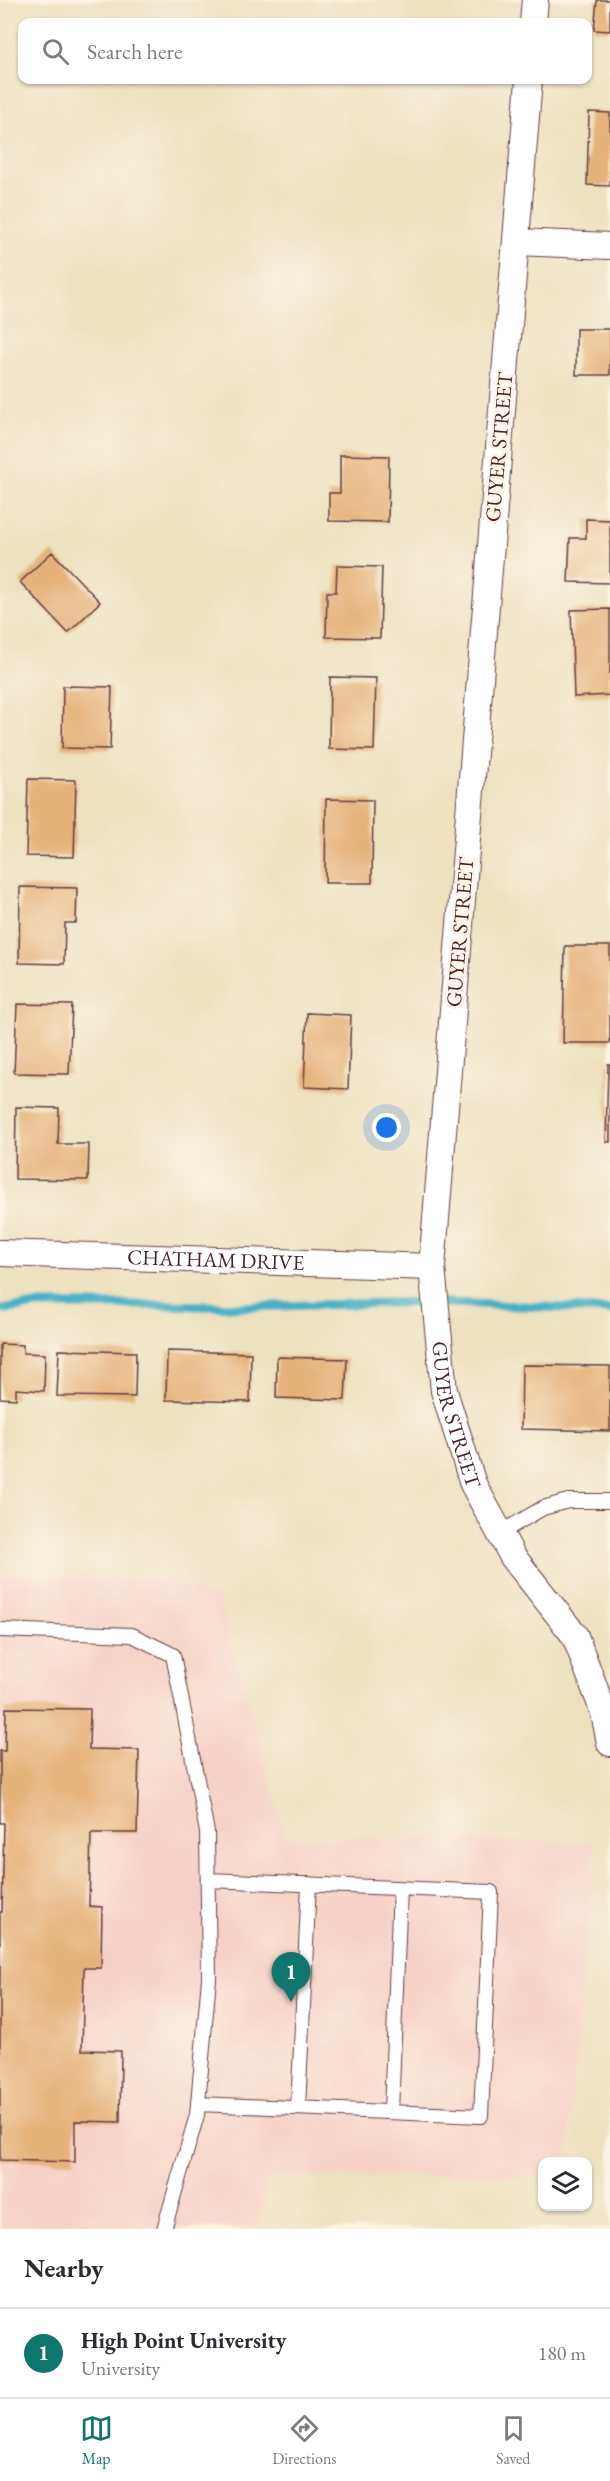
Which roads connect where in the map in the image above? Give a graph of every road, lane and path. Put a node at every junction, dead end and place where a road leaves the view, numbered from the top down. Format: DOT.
graph roads {
  1 [pos="535,0"];
  2 [pos="533,18"];
  3 [pos="529,84"];
  4 [pos="516,242"];
  5 [pos="610,246"];
  6 [pos="0,1253"];
  7 [pos="432,1267"];
  8 [pos="610,1501"];
  9 [pos="500,1533"];
  10 [pos="0,1630"];
  11 [pos="610,1743"];
  12 [pos="208,1880"];
  13 [pos="309,1884"];
  14 [pos="400,1888"];
  15 [pos="198,2104"];
  16 [pos="298,2108"];
  17 [pos="391,2112"];
  18 [pos="165,2229"];
  1 -- 2 [label="street"];
  3 -- 4 [label="street, GUYER STREET"];
  4 -- 5 [label="street"];
  4 -- 7 [label="street, GUYER STREET"];
  6 -- 7 [label="street, CHATHAM DRIVE"];
  7 -- 9 [label="street, GUYER STREET"];
  8 -- 9 [label="lane"];
  9 -- 11 [label="street, GUYER STREET"];
  10 -- 12 [label="lane"];
  12 -- 13 [label="lane"];
  12 -- 15 [label="lane"];
  13 -- 14 [label="lane"];
  13 -- 16 [label="lane"];
  14 -- 17 [label="lane"];
  14 -- 17 [label="lane"];
  15 -- 16 [label="lane"];
  15 -- 18 [label="lane"];
  16 -- 17 [label="lane"];
}
